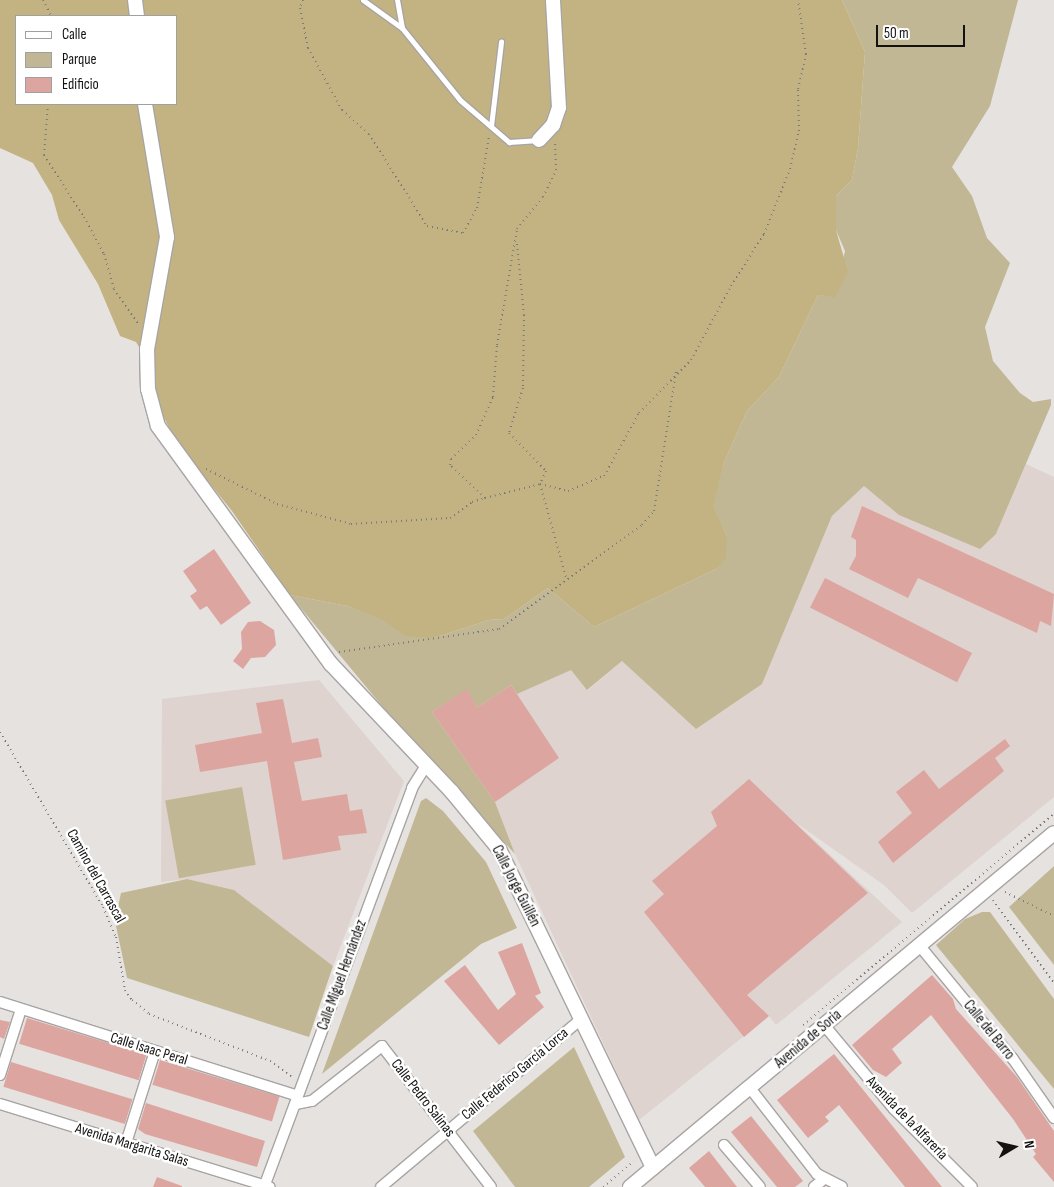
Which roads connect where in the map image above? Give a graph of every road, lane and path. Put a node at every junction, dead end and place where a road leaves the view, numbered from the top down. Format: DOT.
graph roads {
  1 [pos="43,0"];
  2 [pos="135,0"];
  3 [pos="303,0"];
  4 [pos="363,0"];
  5 [pos="396,0"];
  6 [pos="552,0"];
  7 [pos="798,0"];
  8 [pos="50,15"];
  9 [pos="137,15"];
  10 [pos="402,28"];
  11 [pos="501,42"];
  12 [pos="48,105"];
  13 [pos="145,105"];
  14 [pos="553,125"];
  15 [pos="490,126"];
  16 [pos="538,140"];
  17 [pos="516,239"];
  18 [pos="150,335"];
  19 [pos="676,372"];
  20 [pos="190,470"];
  21 [pos="540,484"];
  22 [pos="485,498"];
  23 [pos="566,577"];
  24 [pos="325,655"];
  25 [pos="0,732"];
  26 [pos="426,766"];
  27 [pos="1054,814"];
  28 [pos="1054,833"];
  29 [pos="988,888"];
  30 [pos="1054,916"];
  31 [pos="917,929"];
  32 [pos="919,945"];
  33 [pos="1054,983"];
  34 [pos="0,1002"];
  35 [pos="21,1009"];
  36 [pos="581,1019"];
  37 [pos="824,1026"];
  38 [pos="155,1051"];
  39 [pos="0,1075"];
  40 [pos="302,1086"];
  41 [pos="750,1088"];
  42 [pos="297,1100"];
  43 [pos="0,1104"];
  44 [pos="1054,1118"];
  45 [pos="448,1130"];
  46 [pos="126,1143"];
  47 [pos="724,1145"];
  48 [pos="639,1158"];
  49 [pos="653,1168"];
  50 [pos="824,1179"];
  51 [pos="266,1186"];
  52 [pos="381,1187"];
  53 [pos="491,1187"];
  54 [pos="603,1187"];
  55 [pos="630,1187"];
  56 [pos="760,1187"];
  57 [pos="814,1187"];
  58 [pos="842,1187"];
  59 [pos="972,1187"];
  1 -- 8 [label="path"];
  2 -- 9 [label="street"];
  3 -- 15 [label="path"];
  4 -- 10 [label="lane"];
  5 -- 10 [label="lane"];
  6 -- 14 [label="street"];
  7 -- 19 [label="path"];
  10 -- 15 [label="lane"];
  11 -- 15 [label="lane"];
  12 -- 18 [label="path"];
  13 -- 18 [label="street, Calle Jorge Guillén"];
  14 -- 16 [label="street"];
  14 -- 17 [label="path"];
  15 -- 16 [label="lane"];
  17 -- 21 [label="path"];
  17 -- 22 [label="path"];
  18 -- 20 [label="street, Calle Jorge Guillén"];
  19 -- 21 [label="path"];
  19 -- 23 [label="path"];
  20 -- 22 [label="path"];
  20 -- 24 [label="street, Calle Jorge Guillén"];
  21 -- 22 [label="path"];
  21 -- 23 [label="path"];
  23 -- 24 [label="path"];
  24 -- 26 [label="street, Calle Jorge Guillén"];
  25 -- 40 [label="path, Camino del Carrascal"];
  26 -- 36 [label="street, Calle Jorge Guillén"];
  26 -- 40 [label="street, Calle Miguel Hernández"];
  27 -- 31 [label="path"];
  28 -- 29 [label="street, Avenida de Soria"];
  29 -- 30 [label="path"];
  29 -- 32 [label="street, Avenida de Soria"];
  29 -- 33 [label="path"];
  32 -- 37 [label="street, Avenida de Soria"];
  32 -- 44 [label="street, Calle del Barro"];
  34 -- 35 [label="street, Calle Isaac Peral"];
  35 -- 38 [label="street, Calle Isaac Peral"];
  35 -- 39 [label="street"];
  36 -- 45 [label="street, Calle Federico García Lorca"];
  36 -- 49 [label="street, Calle Jorge Guillén"];
  37 -- 41 [label="street, Avenida de Soria"];
  37 -- 59 [label="street, Avenida de la Alfarería"];
  38 -- 42 [label="street, Calle Isaac Peral"];
  38 -- 46 [label="street"];
  40 -- 42 [label="street, Calle Miguel Hernández"];
  41 -- 49 [label="street, Avenida de Soria"];
  41 -- 50 [label="street"];
  42 -- 45 [label="street, Calle Pedro Salinas"];
  42 -- 51 [label="street, Calle Miguel Hernández"];
  43 -- 46 [label="street, Avenida Margarita Salas"];
  45 -- 52 [label="street, Calle Federico García Lorca"];
  45 -- 53 [label="street, Calle Pedro Salinas"];
  46 -- 51 [label="street, Avenida Margarita Salas"];
  47 -- 56 [label="street"];
  48 -- 54 [label="path"];
  49 -- 55 [label="street, Avenida de Soria"];
  50 -- 57 [label="street"];
  50 -- 58 [label="street"];
}
